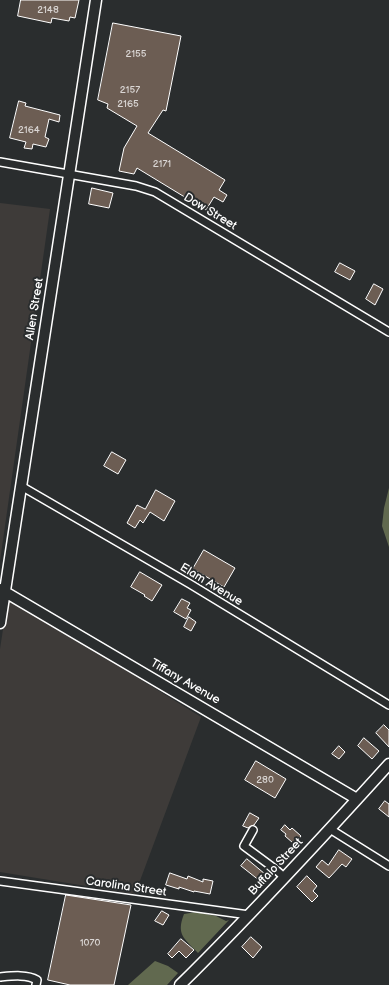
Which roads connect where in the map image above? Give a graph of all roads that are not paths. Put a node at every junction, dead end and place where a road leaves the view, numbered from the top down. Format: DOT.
graph roads {
  1 [pos="96,0"];
  2 [pos="0,162"];
  3 [pos="69,174"];
  4 [pos="389,332"];
  5 [pos="21,486"];
  6 [pos="2,590"];
  7 [pos="0,623"];
  8 [pos="389,705"];
  9 [pos="389,764"];
  10 [pos="357,799"];
  11 [pos="330,829"];
  12 [pos="253,830"];
  13 [pos="389,866"];
  14 [pos="284,877"];
  15 [pos="0,881"];
  16 [pos="249,915"];
  17 [pos="0,977"];
  18 [pos="36,985"];
  19 [pos="180,985"];
  1 -- 3 [label="street, Allen Street"];
  2 -- 3 [label="street, Dow Street"];
  3 -- 4 [label="street, Dow Street"];
  3 -- 5 [label="street, Allen Street"];
  5 -- 6 [label="street, Allen Street"];
  5 -- 8 [label="street, Elam Avenue"];
  6 -- 7 [label="street, Allen Street"];
  6 -- 10 [label="street, Tiffany Avenue"];
  9 -- 10 [label="street, Buffalo Street"];
  10 -- 11 [label="street, Buffalo Street"];
  11 -- 13 [label="street"];
  11 -- 14 [label="street, Buffalo Street"];
  12 -- 14 [label="street"];
  14 -- 16 [label="street, Buffalo Street"];
  15 -- 16 [label="street, Carolina Street"];
  16 -- 19 [label="street, Buffalo Street"];
  17 -- 18 [label="street"];
}
